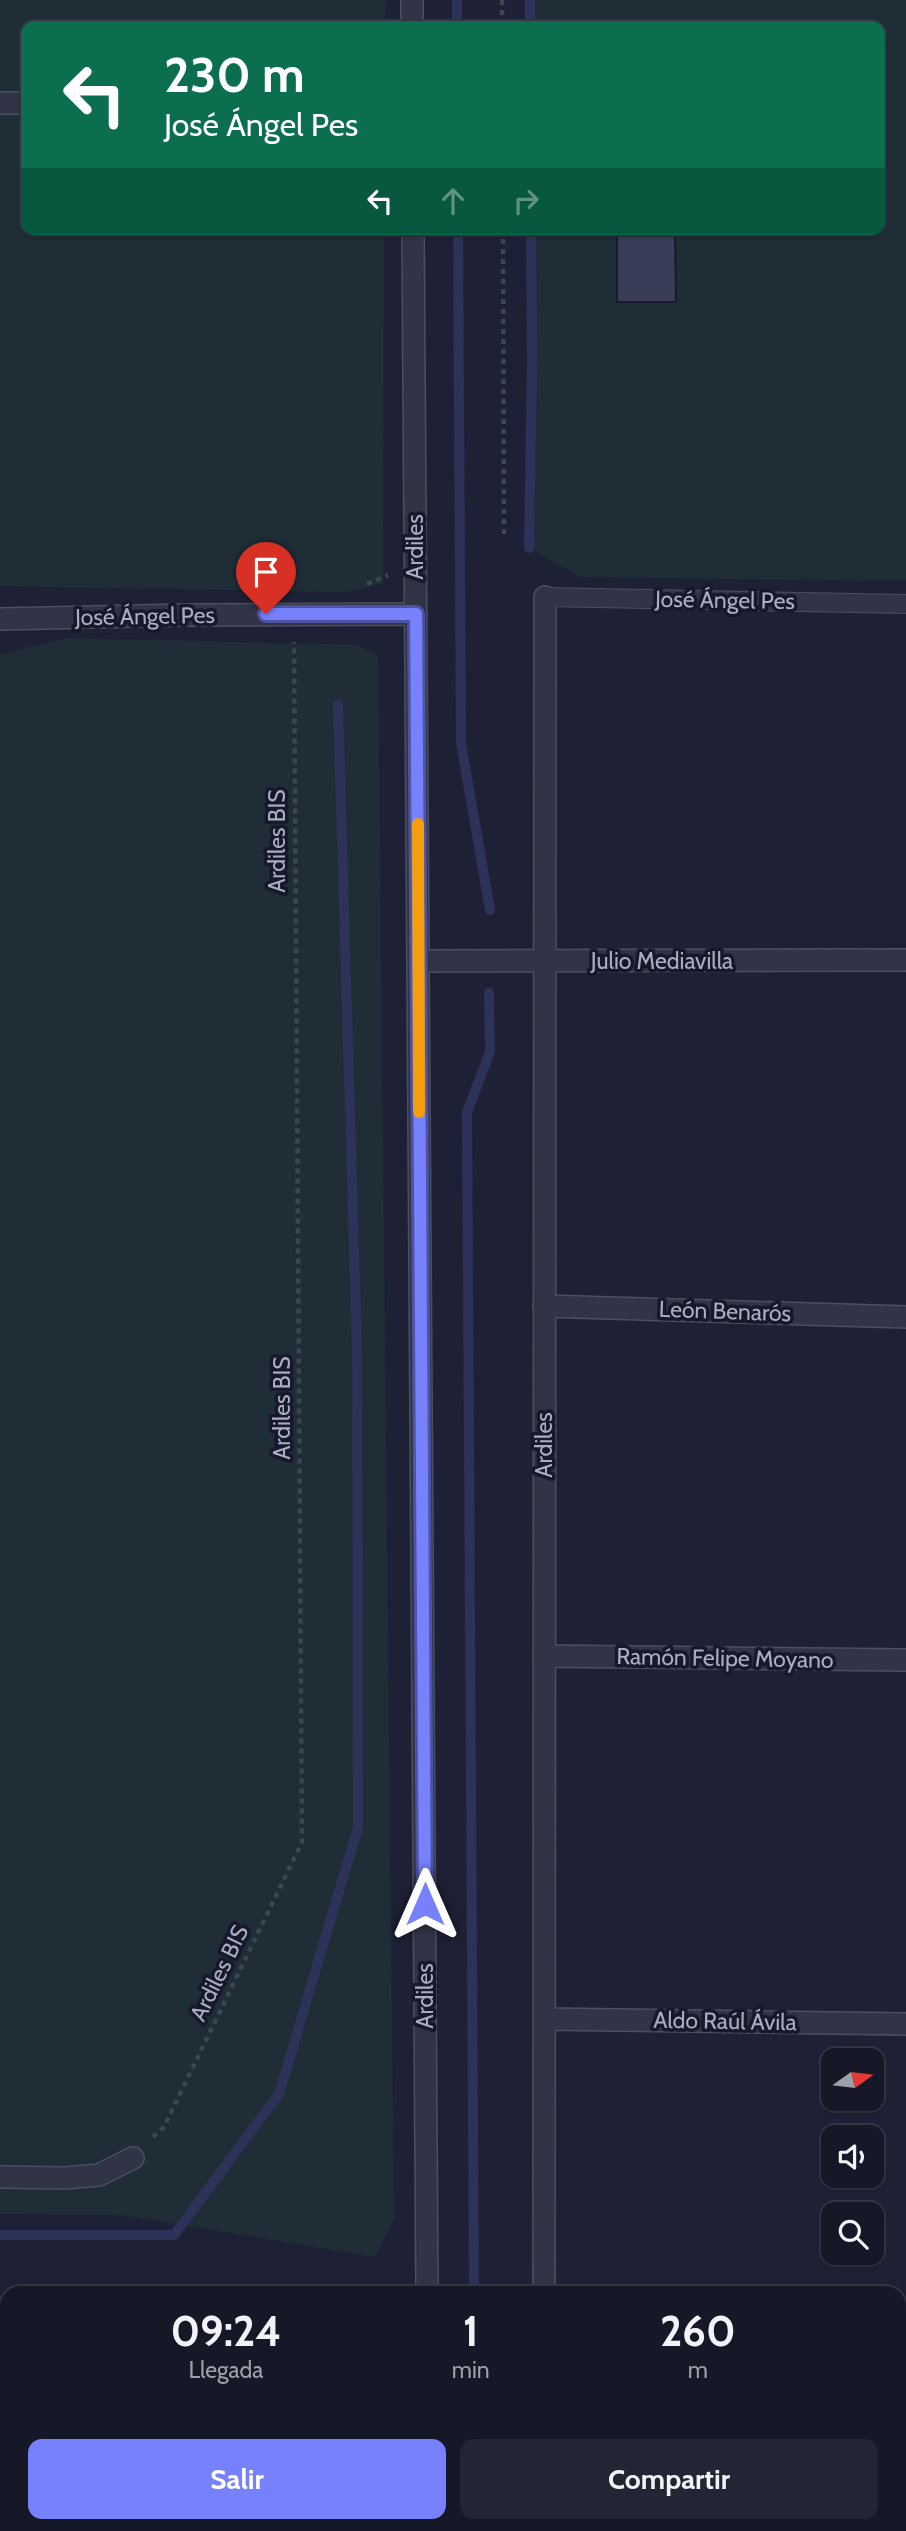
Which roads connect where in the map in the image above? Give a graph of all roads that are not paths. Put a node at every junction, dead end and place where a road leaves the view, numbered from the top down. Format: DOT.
graph roads {
  1 [pos="412,0"];
  2 [pos="412,21"];
  3 [pos="0,103"];
  4 [pos="21,103"];
  5 [pos="413,235"];
  6 [pos="545,597"];
  7 [pos="906,604"];
  8 [pos="416,614"];
  9 [pos="0,619"];
  10 [pos="906,960"];
  11 [pos="418,961"];
  12 [pos="545,961"];
  13 [pos="544,1306"];
  14 [pos="906,1317"];
  15 [pos="544,1656"];
  16 [pos="906,1660"];
  17 [pos="545,2019"];
  18 [pos="906,2024"];
  19 [pos="134,2158"];
  20 [pos="0,2177"];
  21 [pos="427,2286"];
  22 [pos="544,2286"];
  1 -- 2 [label="street"];
  3 -- 4 [label="street"];
  5 -- 8 [label="street, Ardiles"];
  6 -- 7 [label="lane, José Ángel Pes"];
  6 -- 12 [label="street, Ardiles"];
  8 -- 9 [label="street, José Ángel Pes"];
  8 -- 11 [label="street, Ardiles"];
  10 -- 12 [label="street, Julio Mediavilla"];
  11 -- 12 [label="street, Julio Mediavilla"];
  11 -- 21 [label="street, Ardiles"];
  12 -- 13 [label="street, Ardiles"];
  13 -- 14 [label="street, León Benarós"];
  13 -- 15 [label="street, Ardiles"];
  15 -- 16 [label="street, Ramón Felipe Moyano"];
  15 -- 17 [label="street, Ardiles"];
  17 -- 18 [label="street, Aldo Raúl Ávila"];
  17 -- 22 [label="street, Ardiles"];
  19 -- 20 [label="street"];
}
